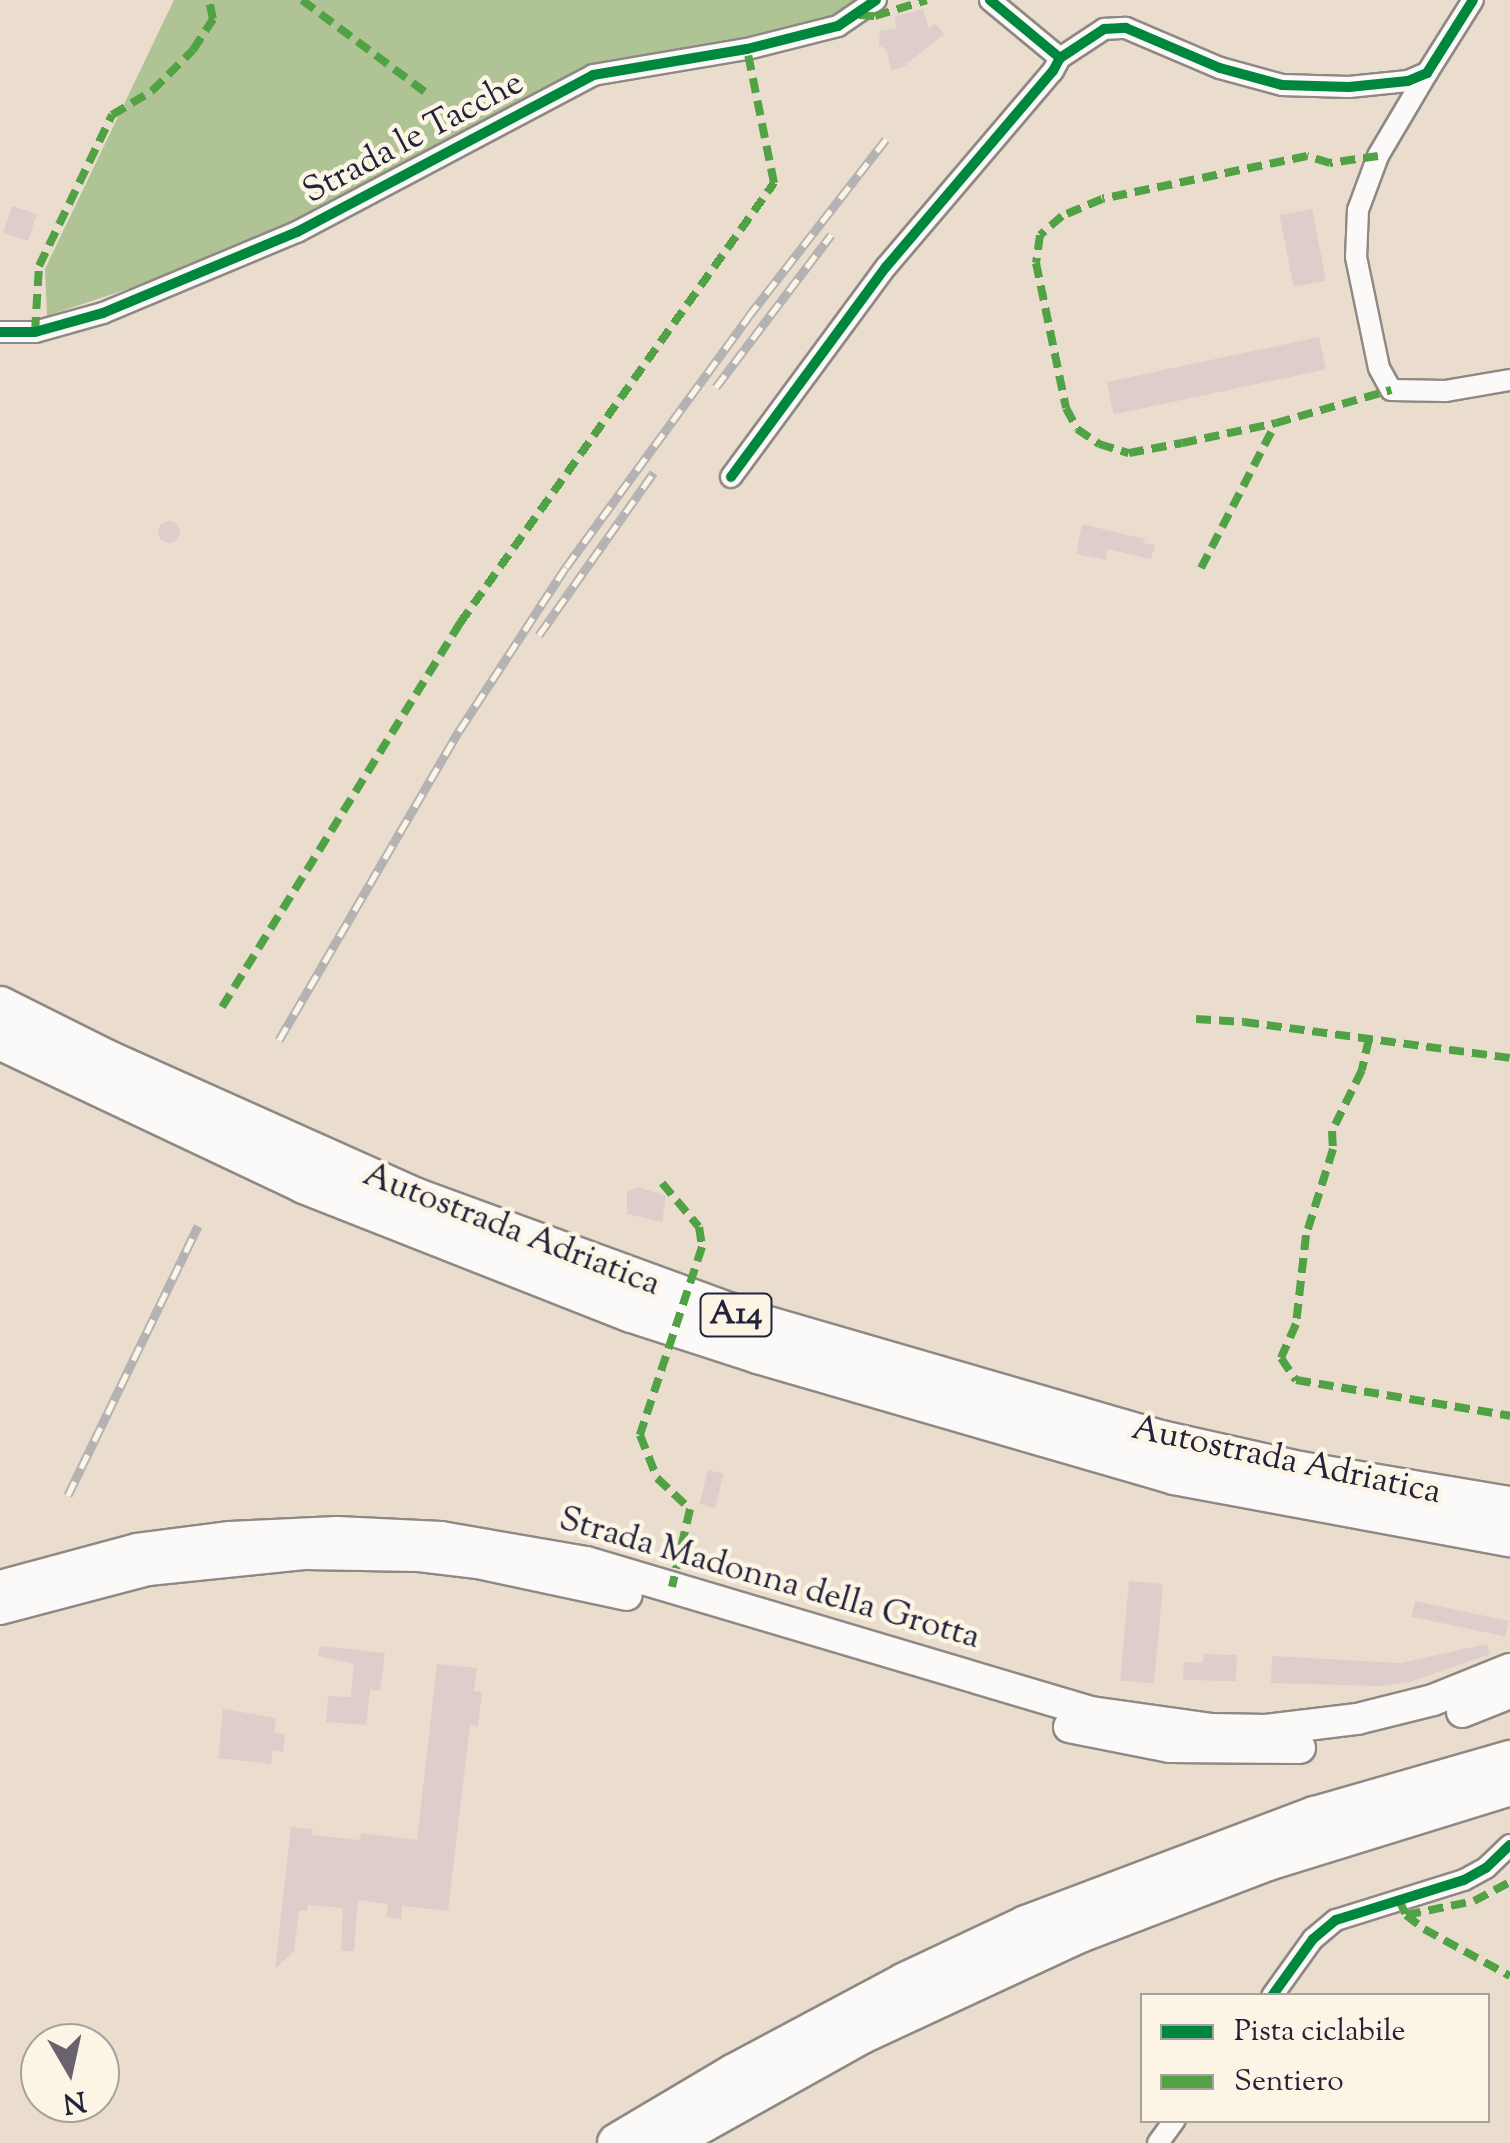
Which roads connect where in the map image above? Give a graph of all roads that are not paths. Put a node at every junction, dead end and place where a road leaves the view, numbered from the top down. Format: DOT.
graph roads {
  1 [pos="876,0"];
  2 [pos="990,0"];
  3 [pos="1472,0"];
  4 [pos="1060,58"];
  5 [pos="1427,73"];
  6 [pos="0,332"];
  7 [pos="1510,380"];
  8 [pos="732,476"];
  9 [pos="0,1006"];
  10 [pos="0,1040"];
  11 [pos="1510,1506"];
  12 [pos="1510,1536"];
  13 [pos="0,1586"];
  14 [pos="0,1610"];
  15 [pos="1510,1669"];
  16 [pos="1510,1692"];
  17 [pos="1510,1760"];
  18 [pos="1510,1786"];
  19 [pos="1510,1845"];
  20 [pos="1274,1993"];
  21 [pos="617,2143"];
  22 [pos="667,2143"];
  1 -- 6 [label="street, Strada le Tacche"];
  2 -- 4 [label="street"];
  3 -- 5 [label="street"];
  4 -- 5 [label="street"];
  4 -- 8 [label="street"];
  5 -- 7 [label="street"];
  9 -- 11 [label="highway, Autostrada Adriatica / A14"];
  10 -- 12 [label="highway, Autostrada Adriatica / A14"];
  13 -- 15 [label="main road, Strada Madonna della Grotta"];
  14 -- 16 [label="main road, Strada Madonna della Grotta"];
  17 -- 21 [label="highway"];
  18 -- 22 [label="highway"];
  19 -- 20 [label="street"];
}
